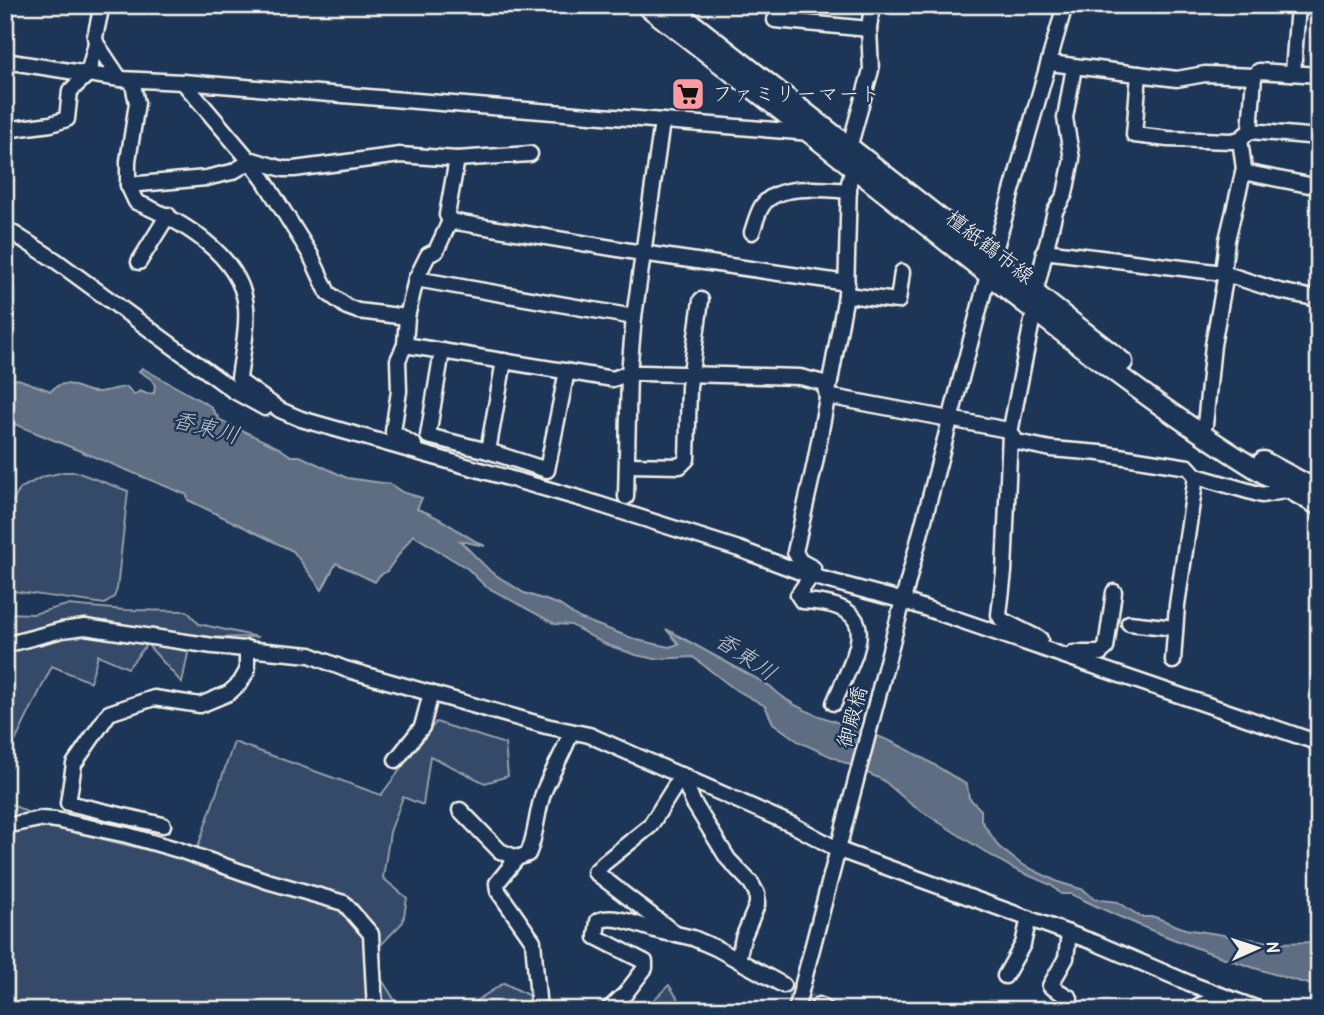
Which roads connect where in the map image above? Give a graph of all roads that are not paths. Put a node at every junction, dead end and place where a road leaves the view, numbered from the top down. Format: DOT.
graph roads {
  1 [pos="102,5"];
  2 [pos="645,5"];
  3 [pos="669,5"];
  4 [pos="872,5"];
  5 [pos="1298,5"];
  6 [pos="1062,6"];
  7 [pos="1319,8"];
  8 [pos="775,19"];
  9 [pos="869,29"];
  10 [pos="96,43"];
  11 [pos="5,61"];
  12 [pos="1050,63"];
  13 [pos="1074,67"];
  14 [pos="1293,73"];
  15 [pos="88,74"];
  16 [pos="1139,74"];
  17 [pos="1319,75"];
  18 [pos="1254,76"];
  19 [pos="126,80"];
  20 [pos="183,82"];
  21 [pos="662,122"];
  22 [pos="5,131"];
  23 [pos="808,133"];
  24 [pos="834,135"];
  25 [pos="1245,135"];
  26 [pos="1319,137"];
  27 [pos="849,148"];
  28 [pos="530,153"];
  29 [pos="457,159"];
  30 [pos="250,161"];
  31 [pos="853,168"];
  32 [pos="1243,172"];
  33 [pos="128,185"];
  34 [pos="1319,187"];
  35 [pos="849,191"];
  36 [pos="168,215"];
  37 [pos="450,221"];
  38 [pos="5,228"];
  39 [pos="752,232"];
  40 [pos="1044,251"];
  41 [pos="642,253"];
  42 [pos="138,262"];
  43 [pos="990,268"];
  44 [pos="902,272"];
  45 [pos="1225,274"];
  46 [pos="416,279"];
  47 [pos="846,289"];
  48 [pos="1319,299"];
  49 [pos="701,300"];
  50 [pos="1035,302"];
  51 [pos="407,317"];
  52 [pos="634,317"];
  53 [pos="405,345"];
  54 [pos="442,351"];
  55 [pos="504,361"];
  56 [pos="566,372"];
  57 [pos="629,373"];
  58 [pos="692,374"];
  59 [pos="827,396"];
  60 [pos="280,410"];
  61 [pos="951,419"];
  62 [pos="1205,425"];
  63 [pos="1010,433"];
  64 [pos="416,451"];
  65 [pos="488,451"];
  66 [pos="628,465"];
  67 [pos="1196,476"];
  68 [pos="1289,490"];
  69 [pos="1319,491"];
  70 [pos="626,497"];
  71 [pos="1319,506"];
  72 [pos="817,577"];
  73 [pos="1114,592"];
  74 [pos="904,603"];
  75 [pos="1129,623"];
  76 [pos="1175,628"];
  77 [pos="5,645"];
  78 [pos="247,648"];
  79 [pos="1063,654"];
  80 [pos="1173,662"];
  81 [pos="432,694"];
  82 [pos="834,703"];
  83 [pos="571,732"];
  84 [pos="1319,743"];
  85 [pos="396,760"];
  86 [pos="684,776"];
  87 [pos="460,810"];
  88 [pos="163,825"];
  89 [pos="5,826"];
  90 [pos="840,845"];
  91 [pos="517,858"];
  92 [pos="1029,918"];
  93 [pos="1069,933"];
  94 [pos="676,934"];
  95 [pos="738,960"];
  96 [pos="1005,976"];
  97 [pos="783,985"];
  98 [pos="1196,986"];
  99 [pos="1070,998"];
  100 [pos="1236,1000"];
  101 [pos="1199,1007"];
  102 [pos="375,1010"];
  103 [pos="539,1010"];
  104 [pos="608,1010"];
  105 [pos="796,1010"];
  106 [pos="1261,1010"];
  1 -- 10 [label="street"];
  2 -- 23 [label="main road, 檀紙鶴市線"];
  3 -- 24 [label="main road, 檀紙鶴市線"];
  4 -- 9 [label="street"];
  5 -- 7 [label="street"];
  5 -- 14 [label="street"];
  6 -- 12 [label="street, 御殿橋"];
  8 -- 9 [label="street"];
  9 -- 27 [label="street"];
  10 -- 15 [label="street"];
  10 -- 19 [label="street"];
  11 -- 15 [label="street"];
  12 -- 13 [label="street"];
  12 -- 43 [label="street, 御殿橋"];
  13 -- 16 [label="street"];
  13 -- 40 [label="street"];
  14 -- 17 [label="street"];
  14 -- 18 [label="street"];
  15 -- 19 [label="street"];
  15 -- 22 [label="street"];
  16 -- 18 [label="street"];
  16 -- 25 [label="street"];
  18 -- 25 [label="street"];
  19 -- 20 [label="street"];
  19 -- 33 [label="street"];
  20 -- 21 [label="street"];
  20 -- 30 [label="street"];
  21 -- 23 [label="street"];
  21 -- 41 [label="street"];
  23 -- 24 [label="street"];
  23 -- 31 [label="main road, 檀紙鶴市線"];
  24 -- 27 [label="main road, 檀紙鶴市線"];
  25 -- 26 [label="street"];
  25 -- 32 [label="street"];
  27 -- 43 [label="main road, 檀紙鶴市線"];
  28 -- 29 [label="street"];
  29 -- 30 [label="street"];
  29 -- 37 [label="street"];
  30 -- 33 [label="street"];
  30 -- 51 [label="street"];
  31 -- 35 [label="street"];
  31 -- 43 [label="main road, 檀紙鶴市線"];
  32 -- 34 [label="street"];
  32 -- 45 [label="street"];
  33 -- 36 [label="street"];
  35 -- 39 [label="street"];
  35 -- 47 [label="street"];
  36 -- 42 [label="street"];
  36 -- 60 [label="street"];
  37 -- 41 [label="street"];
  37 -- 46 [label="street"];
  38 -- 60 [label="street"];
  40 -- 45 [label="street"];
  40 -- 50 [label="street"];
  41 -- 47 [label="street"];
  41 -- 52 [label="street"];
  43 -- 50 [label="main road, 檀紙鶴市線"];
  43 -- 61 [label="street, 御殿橋"];
  44 -- 47 [label="street"];
  45 -- 48 [label="street"];
  45 -- 62 [label="street"];
  46 -- 51 [label="street"];
  46 -- 52 [label="street"];
  47 -- 59 [label="street"];
  49 -- 58 [label="street"];
  50 -- 62 [label="main road, 檀紙鶴市線"];
  50 -- 63 [label="street"];
  50 -- 68 [label="main road, 檀紙鶴市線"];
  51 -- 53 [label="street"];
  52 -- 57 [label="street"];
  53 -- 54 [label="street"];
  53 -- 64 [label="street"];
  54 -- 55 [label="street"];
  54 -- 65 [label="street"];
  55 -- 56 [label="street"];
  55 -- 65 [label="street"];
  56 -- 57 [label="street"];
  56 -- 65 [label="street"];
  57 -- 58 [label="street"];
  57 -- 66 [label="street"];
  58 -- 59 [label="street"];
  58 -- 66 [label="street"];
  59 -- 61 [label="street"];
  59 -- 72 [label="street"];
  60 -- 64 [label="street"];
  61 -- 63 [label="street"];
  61 -- 74 [label="street, 御殿橋"];
  62 -- 69 [label="main road, 檀紙鶴市線"];
  63 -- 67 [label="street"];
  63 -- 79 [label="street"];
  64 -- 72 [label="street"];
  66 -- 70 [label="street"];
  67 -- 68 [label="street"];
  67 -- 76 [label="street"];
  68 -- 71 [label="main road, 檀紙鶴市線"];
  72 -- 74 [label="street"];
  72 -- 82 [label="street"];
  73 -- 79 [label="street"];
  74 -- 79 [label="street"];
  74 -- 90 [label="street, 御殿橋"];
  75 -- 76 [label="street"];
  76 -- 80 [label="street"];
  77 -- 78 [label="street"];
  78 -- 81 [label="street"];
  78 -- 88 [label="street"];
  79 -- 84 [label="street"];
  81 -- 83 [label="street"];
  81 -- 85 [label="street"];
  83 -- 86 [label="street"];
  83 -- 91 [label="street"];
  86 -- 90 [label="street"];
  86 -- 94 [label="street"];
  86 -- 95 [label="street"];
  87 -- 91 [label="street"];
  89 -- 102 [label="street"];
  90 -- 92 [label="street"];
  90 -- 105 [label="street, 御殿橋"];
  91 -- 103 [label="street"];
  92 -- 93 [label="street"];
  92 -- 96 [label="street"];
  93 -- 98 [label="street"];
  93 -- 99 [label="street"];
  94 -- 95 [label="street"];
  94 -- 104 [label="street"];
  95 -- 97 [label="street"];
  98 -- 100 [label="street"];
  98 -- 101 [label="street"];
  100 -- 101 [label="street"];
  100 -- 106 [label="street"];
}
